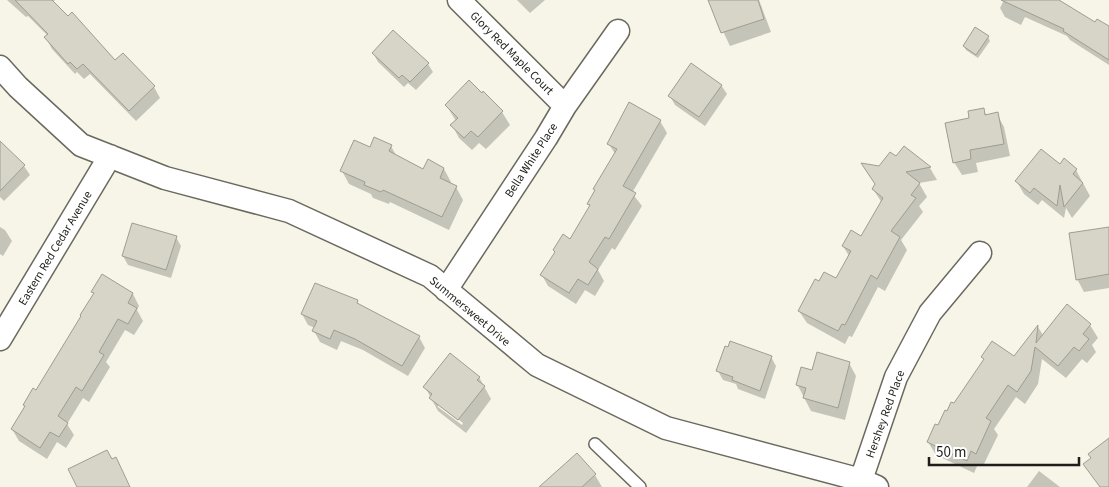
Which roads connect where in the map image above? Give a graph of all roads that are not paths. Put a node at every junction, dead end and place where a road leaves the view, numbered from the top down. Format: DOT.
graph roads {
  1 [pos="459,0"];
  2 [pos="618,31"];
  3 [pos="0,67"];
  4 [pos="565,106"];
  5 [pos="110,156"];
  6 [pos="980,254"];
  7 [pos="446,290"];
  8 [pos="0,339"];
  9 [pos="595,444"];
  10 [pos="869,483"];
  11 [pos="640,487"];
  1 -- 4 [label="street, Glory Red Maple Court"];
  2 -- 4 [label="street, Bella White Place"];
  3 -- 5 [label="street, Summersweet Drive"];
  4 -- 7 [label="street, Bella White Place"];
  5 -- 7 [label="street, Summersweet Drive"];
  5 -- 8 [label="street, Eastern Red Cedar Avenue"];
  6 -- 10 [label="street, Hershey Red Place"];
  7 -- 10 [label="street, Summersweet Drive"];
  9 -- 11 [label="lane"];
}
